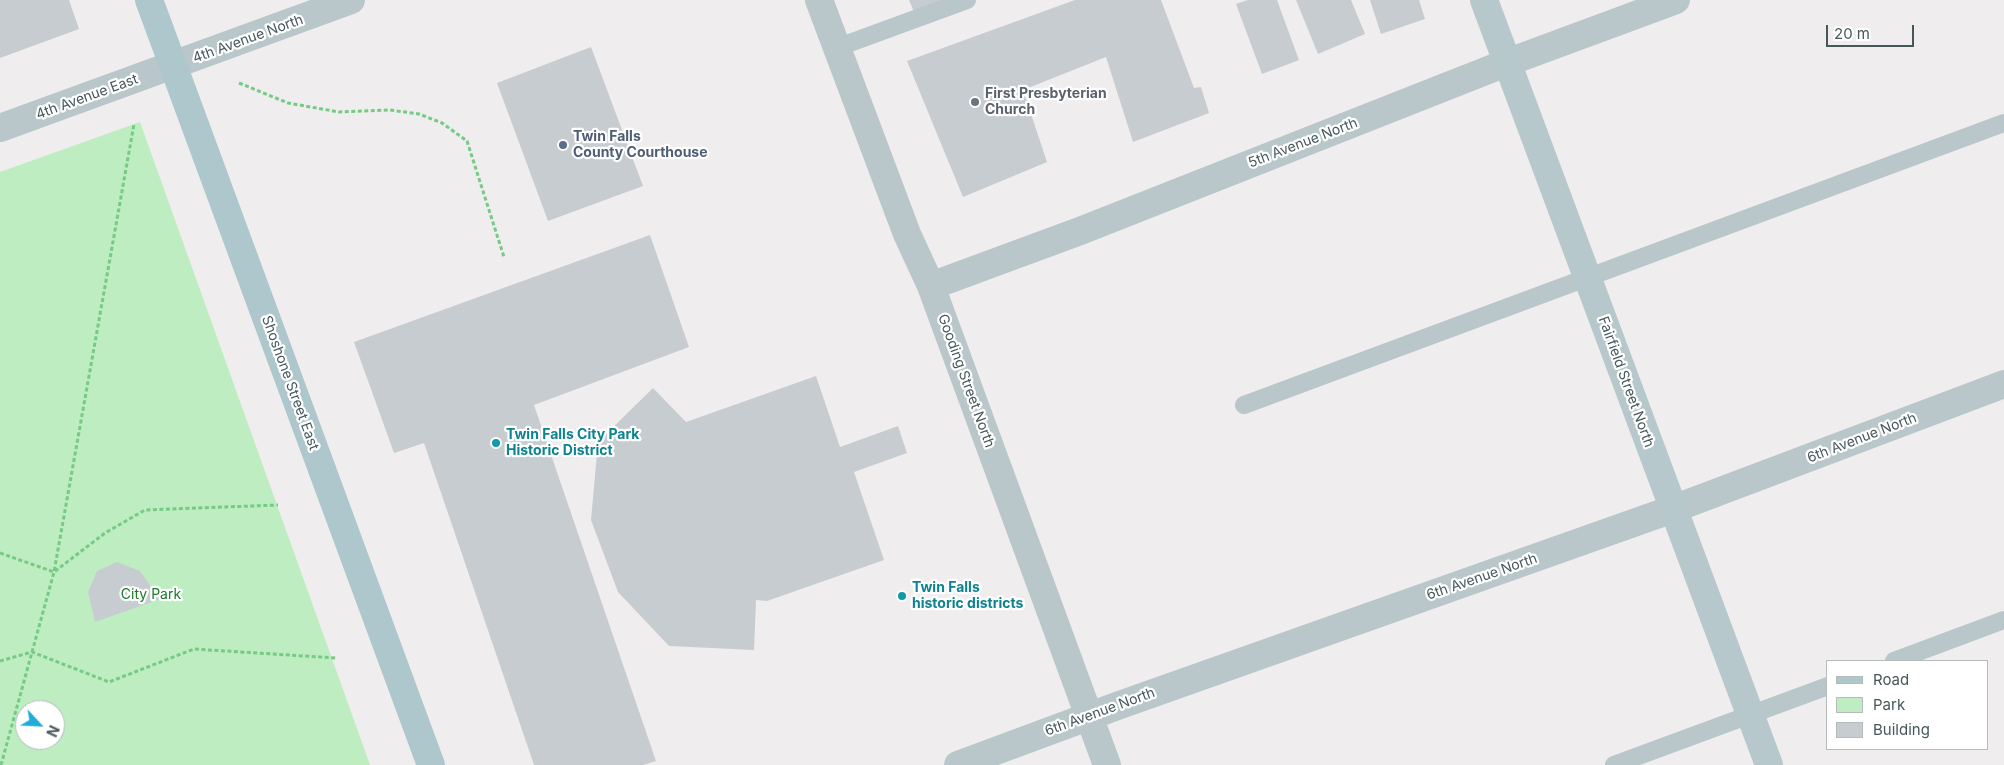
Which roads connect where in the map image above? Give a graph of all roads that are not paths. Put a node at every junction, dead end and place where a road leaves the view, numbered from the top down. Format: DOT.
graph roads {
  1 [pos="149,0"];
  2 [pos="351,0"];
  3 [pos="819,0"];
  4 [pos="967,0"];
  5 [pos="1484,0"];
  6 [pos="1676,0"];
  7 [pos="836,48"];
  8 [pos="1506,63"];
  9 [pos="174,66"];
  10 [pos="2004,123"];
  11 [pos="0,128"];
  12 [pos="1587,278"];
  13 [pos="931,286"];
  14 [pos="2004,384"];
  15 [pos="1244,405"];
  16 [pos="1674,509"];
  17 [pos="2004,620"];
  18 [pos="1897,660"];
  19 [pos="1826,687"];
  20 [pos="1750,715"];
  21 [pos="1089,716"];
  22 [pos="432,765"];
  23 [pos="958,765"];
  24 [pos="1107,765"];
  25 [pos="1614,765"];
  26 [pos="1768,765"];
  1 -- 9 [label="main road, Shoshone Street East"];
  2 -- 9 [label="street, 4th Avenue North"];
  3 -- 7 [label="street, Gooding Street North"];
  4 -- 7 [label="lane"];
  5 -- 8 [label="street, Fairfield Street North"];
  6 -- 8 [label="street, 5th Avenue North"];
  7 -- 13 [label="street, Gooding Street North"];
  8 -- 12 [label="street, Fairfield Street North"];
  8 -- 13 [label="street, 5th Avenue North"];
  9 -- 11 [label="street, 4th Avenue East"];
  9 -- 22 [label="main road, Shoshone Street East"];
  10 -- 12 [label="lane"];
  12 -- 15 [label="lane"];
  12 -- 16 [label="street, Fairfield Street North"];
  13 -- 21 [label="street, Gooding Street North"];
  14 -- 16 [label="street, 6th Avenue North"];
  16 -- 20 [label="street, Fairfield Street North"];
  16 -- 21 [label="street, 6th Avenue North"];
  17 -- 18 [label="lane"];
  19 -- 20 [label="lane"];
  20 -- 25 [label="lane"];
  20 -- 26 [label="street, Fairfield Street North"];
  21 -- 23 [label="street, 6th Avenue North"];
  21 -- 24 [label="street, Gooding Street North"];
}
